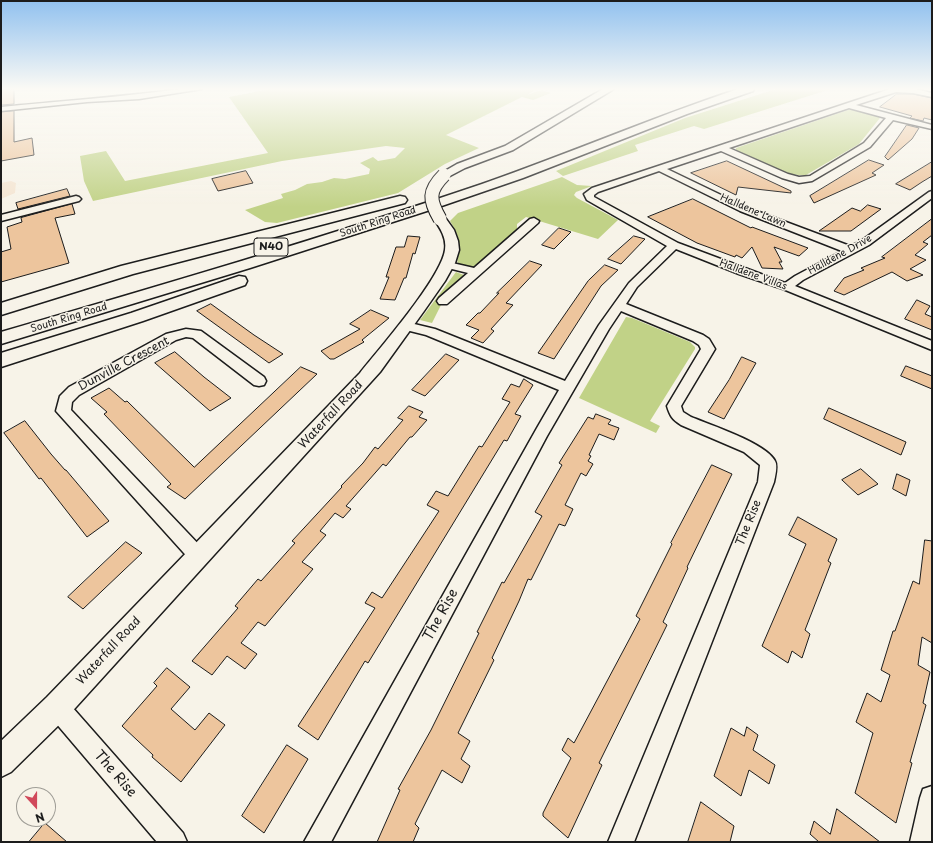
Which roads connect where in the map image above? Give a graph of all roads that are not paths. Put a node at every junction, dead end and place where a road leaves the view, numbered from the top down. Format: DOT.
graph roads {
  1 [pos="543,128"];
  2 [pos="618,128"];
  3 [pos="636,128"];
  4 [pos="782,128"];
  5 [pos="881,128"];
  6 [pos="722,148"];
  7 [pos="539,157"];
  8 [pos="659,168"];
  9 [pos="461,181"];
  10 [pos="481,182"];
  11 [pos="932,194"];
  12 [pos="76,199"];
  13 [pos="1,218"];
  14 [pos="534,221"];
  15 [pos="674,245"];
  16 [pos="850,250"];
  17 [pos="448,265"];
  18 [pos="477,272"];
  19 [pos="787,287"];
  20 [pos="443,301"];
  21 [pos="619,304"];
  22 [pos="1,309"];
  23 [pos="406,326"];
  24 [pos="1,329"];
  25 [pos="1,338"];
  26 [pos="932,346"];
  27 [pos="1,360"];
  28 [pos="259,380"];
  29 [pos="568,388"];
  30 [pos="198,556"];
  31 [pos="57,707"];
  32 [pos="1,762"];
  33 [pos="932,798"];
  34 [pos="174,842"];
  35 [pos="317,842"];
  36 [pos="621,842"];
  37 [pos="923,842"];
  1 -- 17 [label="street, Waterfall Road, bridge"];
  2 -- 7 [label="highway, South Ring Road / N40"];
  3 -- 10 [label="highway, South Ring Road / N40"];
  4 -- 6 [label="street"];
  5 -- 6 [label="street"];
  6 -- 8 [label="street"];
  7 -- 10 [label="highway"];
  7 -- 24 [label="highway, South Ring Road / N40"];
  8 -- 15 [label="street, Halldene Villas"];
  8 -- 16 [label="street, Halldene Lawn"];
  9 -- 22 [label="highway"];
  10 -- 25 [label="highway, South Ring Road / N40"];
  10 -- 27 [label="highway"];
  11 -- 16 [label="street, Halldene Drive"];
  12 -- 13 [label="street"];
  14 -- 18 [label="street"];
  15 -- 19 [label="street, Halldene Villas"];
  15 -- 21 [label="street, The Rise"];
  16 -- 19 [label="street, Halldene Drive"];
  17 -- 18 [label="street"];
  17 -- 23 [label="street, Waterfall Road"];
  18 -- 20 [label="street"];
  19 -- 26 [label="street, Halldene Villas"];
  21 -- 29 [label="street, The Rise"];
  21 -- 36 [label="street, The Rise"];
  23 -- 29 [label="street"];
  23 -- 30 [label="street, Waterfall Road"];
  28 -- 30 [label="street, Dunville Crescent"];
  29 -- 35 [label="street, The Rise"];
  30 -- 31 [label="street, Waterfall Road"];
  31 -- 32 [label="street, Waterfall Road"];
  31 -- 34 [label="street, The Rise"];
  33 -- 37 [label="street"];
}
